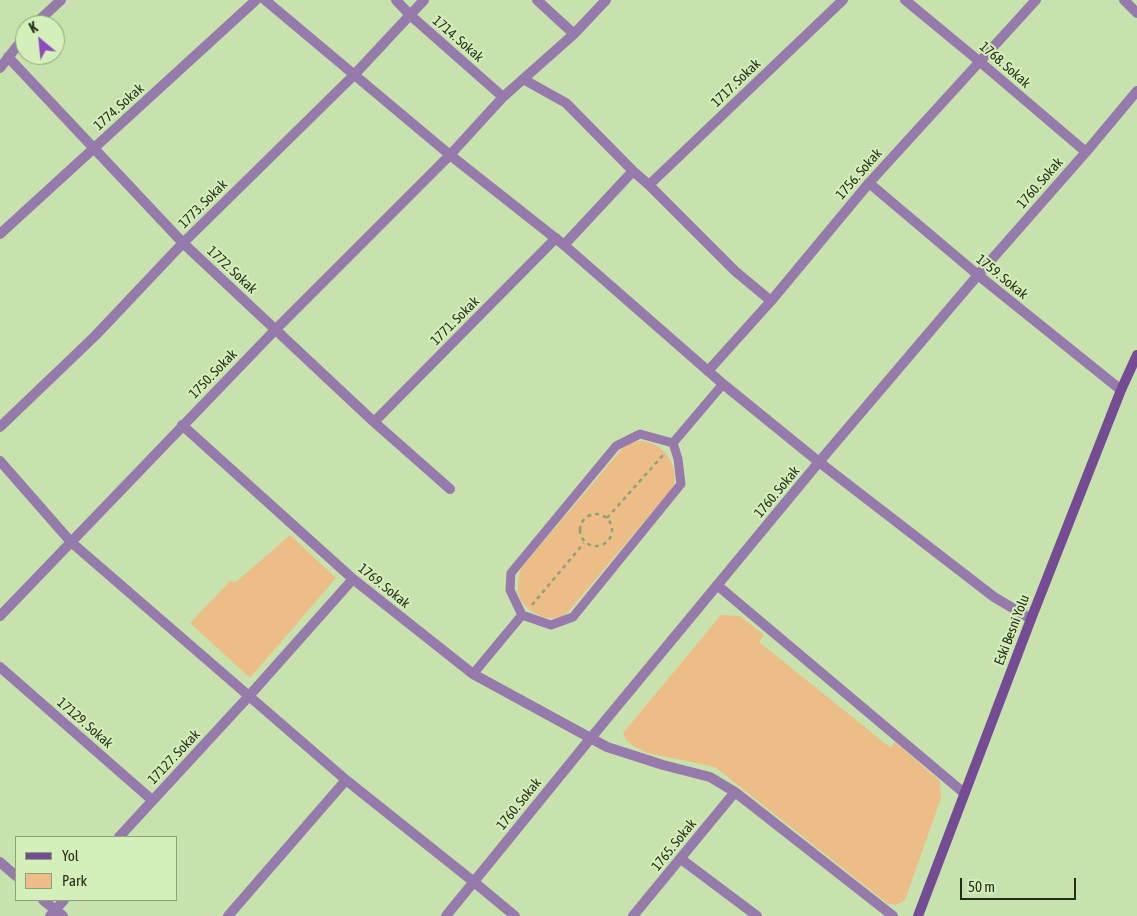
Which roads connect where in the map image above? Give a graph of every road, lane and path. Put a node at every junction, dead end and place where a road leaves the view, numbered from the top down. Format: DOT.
graph roads {
  1 [pos="61,0"];
  2 [pos="256,0"];
  3 [pos="265,0"];
  4 [pos="396,0"];
  5 [pos="424,0"];
  6 [pos="537,0"];
  7 [pos="606,0"];
  8 [pos="843,0"];
  9 [pos="905,0"];
  10 [pos="1036,0"];
  11 [pos="1124,0"];
  12 [pos="1137,13"];
  13 [pos="45,15"];
  14 [pos="410,15"];
  15 [pos="574,34"];
  16 [pos="15,49"];
  17 [pos="8,58"];
  18 [pos="979,61"];
  19 [pos="0,68"];
  20 [pos="354,75"];
  21 [pos="524,79"];
  22 [pos="1137,91"];
  23 [pos="503,98"];
  24 [pos="93,149"];
  25 [pos="1086,152"];
  26 [pos="450,155"];
  27 [pos="632,171"];
  28 [pos="869,183"];
  29 [pos="649,185"];
  30 [pos="0,234"];
  31 [pos="560,241"];
  32 [pos="183,243"];
  33 [pos="978,275"];
  34 [pos="770,301"];
  35 [pos="276,329"];
  36 [pos="1137,355"];
  37 [pos="708,371"];
  38 [pos="723,384"];
  39 [pos="1121,390"];
  40 [pos="374,422"];
  41 [pos="182,425"];
  42 [pos="0,427"];
  43 [pos="673,443"];
  44 [pos="0,461"];
  45 [pos="819,462"];
  46 [pos="450,489"];
  47 [pos="607,518"];
  48 [pos="71,542"];
  49 [pos="584,542"];
  50 [pos="353,579"];
  51 [pos="717,585"];
  52 [pos="522,615"];
  53 [pos="0,616"];
  54 [pos="1031,619"];
  55 [pos="0,667"];
  56 [pos="472,674"];
  57 [pos="249,696"];
  58 [pos="590,739"];
  59 [pos="346,780"];
  60 [pos="735,792"];
  61 [pos="964,793"];
  62 [pos="152,800"];
  63 [pos="121,836"];
  64 [pos="681,859"];
  65 [pos="0,862"];
  66 [pos="15,875"];
  67 [pos="474,882"];
  68 [pos="44,901"];
  69 [pos="63,901"];
  70 [pos="56,914"];
  71 [pos="228,916"];
  72 [pos="446,916"];
  73 [pos="515,916"];
  74 [pos="633,916"];
  75 [pos="757,916"];
  76 [pos="893,916"];
  77 [pos="918,916"];
  1 -- 13 [label="street"];
  2 -- 24 [label="street, 1774. Sokak"];
  3 -- 20 [label="street"];
  4 -- 14 [label="street, 1714. Sokak"];
  5 -- 14 [label="street, 1773. Sokak"];
  6 -- 15 [label="street"];
  7 -- 15 [label="street, 1750. Sokak"];
  8 -- 29 [label="street, 1717. Sokak"];
  9 -- 18 [label="street, 1768. Sokak"];
  10 -- 18 [label="street, 1756. Sokak"];
  11 -- 12 [label="street"];
  14 -- 20 [label="street, 1773. Sokak"];
  14 -- 23 [label="street, 1714. Sokak"];
  15 -- 21 [label="street, 1750. Sokak"];
  16 -- 17 [label="street"];
  17 -- 19 [label="street"];
  17 -- 24 [label="street, 1772. Sokak"];
  18 -- 25 [label="street, 1768. Sokak"];
  18 -- 28 [label="street, 1756. Sokak"];
  20 -- 26 [label="street"];
  20 -- 32 [label="street, 1773. Sokak"];
  21 -- 23 [label="street, 1750. Sokak"];
  21 -- 27 [label="street"];
  22 -- 25 [label="street, 1760. Sokak"];
  23 -- 26 [label="street, 1750. Sokak"];
  24 -- 30 [label="street, 1774. Sokak"];
  24 -- 32 [label="street, 1772. Sokak"];
  25 -- 33 [label="street, 1760. Sokak"];
  26 -- 31 [label="street"];
  26 -- 35 [label="street, 1750. Sokak"];
  27 -- 29 [label="street"];
  27 -- 31 [label="street, 1771. Sokak"];
  28 -- 33 [label="street, 1759. Sokak"];
  28 -- 34 [label="street, 1756. Sokak"];
  29 -- 34 [label="street"];
  31 -- 37 [label="street"];
  31 -- 40 [label="street, 1771. Sokak"];
  32 -- 35 [label="street, 1772. Sokak"];
  32 -- 42 [label="street, 1773. Sokak"];
  33 -- 39 [label="street, 1759. Sokak"];
  33 -- 45 [label="street, 1760. Sokak"];
  34 -- 37 [label="street, 1756. Sokak"];
  35 -- 40 [label="street, 1772. Sokak"];
  35 -- 41 [label="street, 1750. Sokak"];
  36 -- 39 [label="main road, Eski Besni Yolu"];
  37 -- 38 [label="street"];
  38 -- 43 [label="lane"];
  38 -- 45 [label="street"];
  39 -- 54 [label="main road, Eski Besni Yolu"];
  40 -- 46 [label="street, 1772. Sokak"];
  41 -- 48 [label="street, 1750. Sokak"];
  41 -- 50 [label="street, 1769. Sokak"];
  43 -- 47 [label="path"];
  43 -- 52 [label="lane"];
  43 -- 52 [label="lane"];
  44 -- 48 [label="street"];
  45 -- 51 [label="street, 1760. Sokak"];
  45 -- 54 [label="street"];
  47 -- 49 [label="path"];
  47 -- 49 [label="path"];
  48 -- 53 [label="street, 1750. Sokak"];
  48 -- 57 [label="street"];
  49 -- 52 [label="path"];
  50 -- 56 [label="street, 1769. Sokak"];
  50 -- 57 [label="street, 17127. Sokak"];
  51 -- 58 [label="street, 1760. Sokak"];
  51 -- 61 [label="street"];
  52 -- 56 [label="lane"];
  54 -- 61 [label="main road, Eski Besni Yolu"];
  55 -- 62 [label="street, 17129. Sokak"];
  56 -- 58 [label="street, 1769. Sokak"];
  57 -- 59 [label="street"];
  57 -- 62 [label="street, 17127. Sokak"];
  58 -- 60 [label="street, 1769. Sokak"];
  58 -- 67 [label="street, 1760. Sokak"];
  59 -- 67 [label="street"];
  59 -- 71 [label="street"];
  60 -- 64 [label="street, 1765. Sokak"];
  60 -- 76 [label="street, 1769. Sokak"];
  61 -- 77 [label="main road, Eski Besni Yolu"];
  62 -- 63 [label="street, 17127. Sokak"];
  64 -- 74 [label="street, 1765. Sokak"];
  64 -- 75 [label="street"];
  65 -- 66 [label="street"];
  67 -- 72 [label="street, 1760. Sokak"];
  67 -- 73 [label="street"];
  68 -- 70 [label="street"];
  69 -- 70 [label="street"];
}
